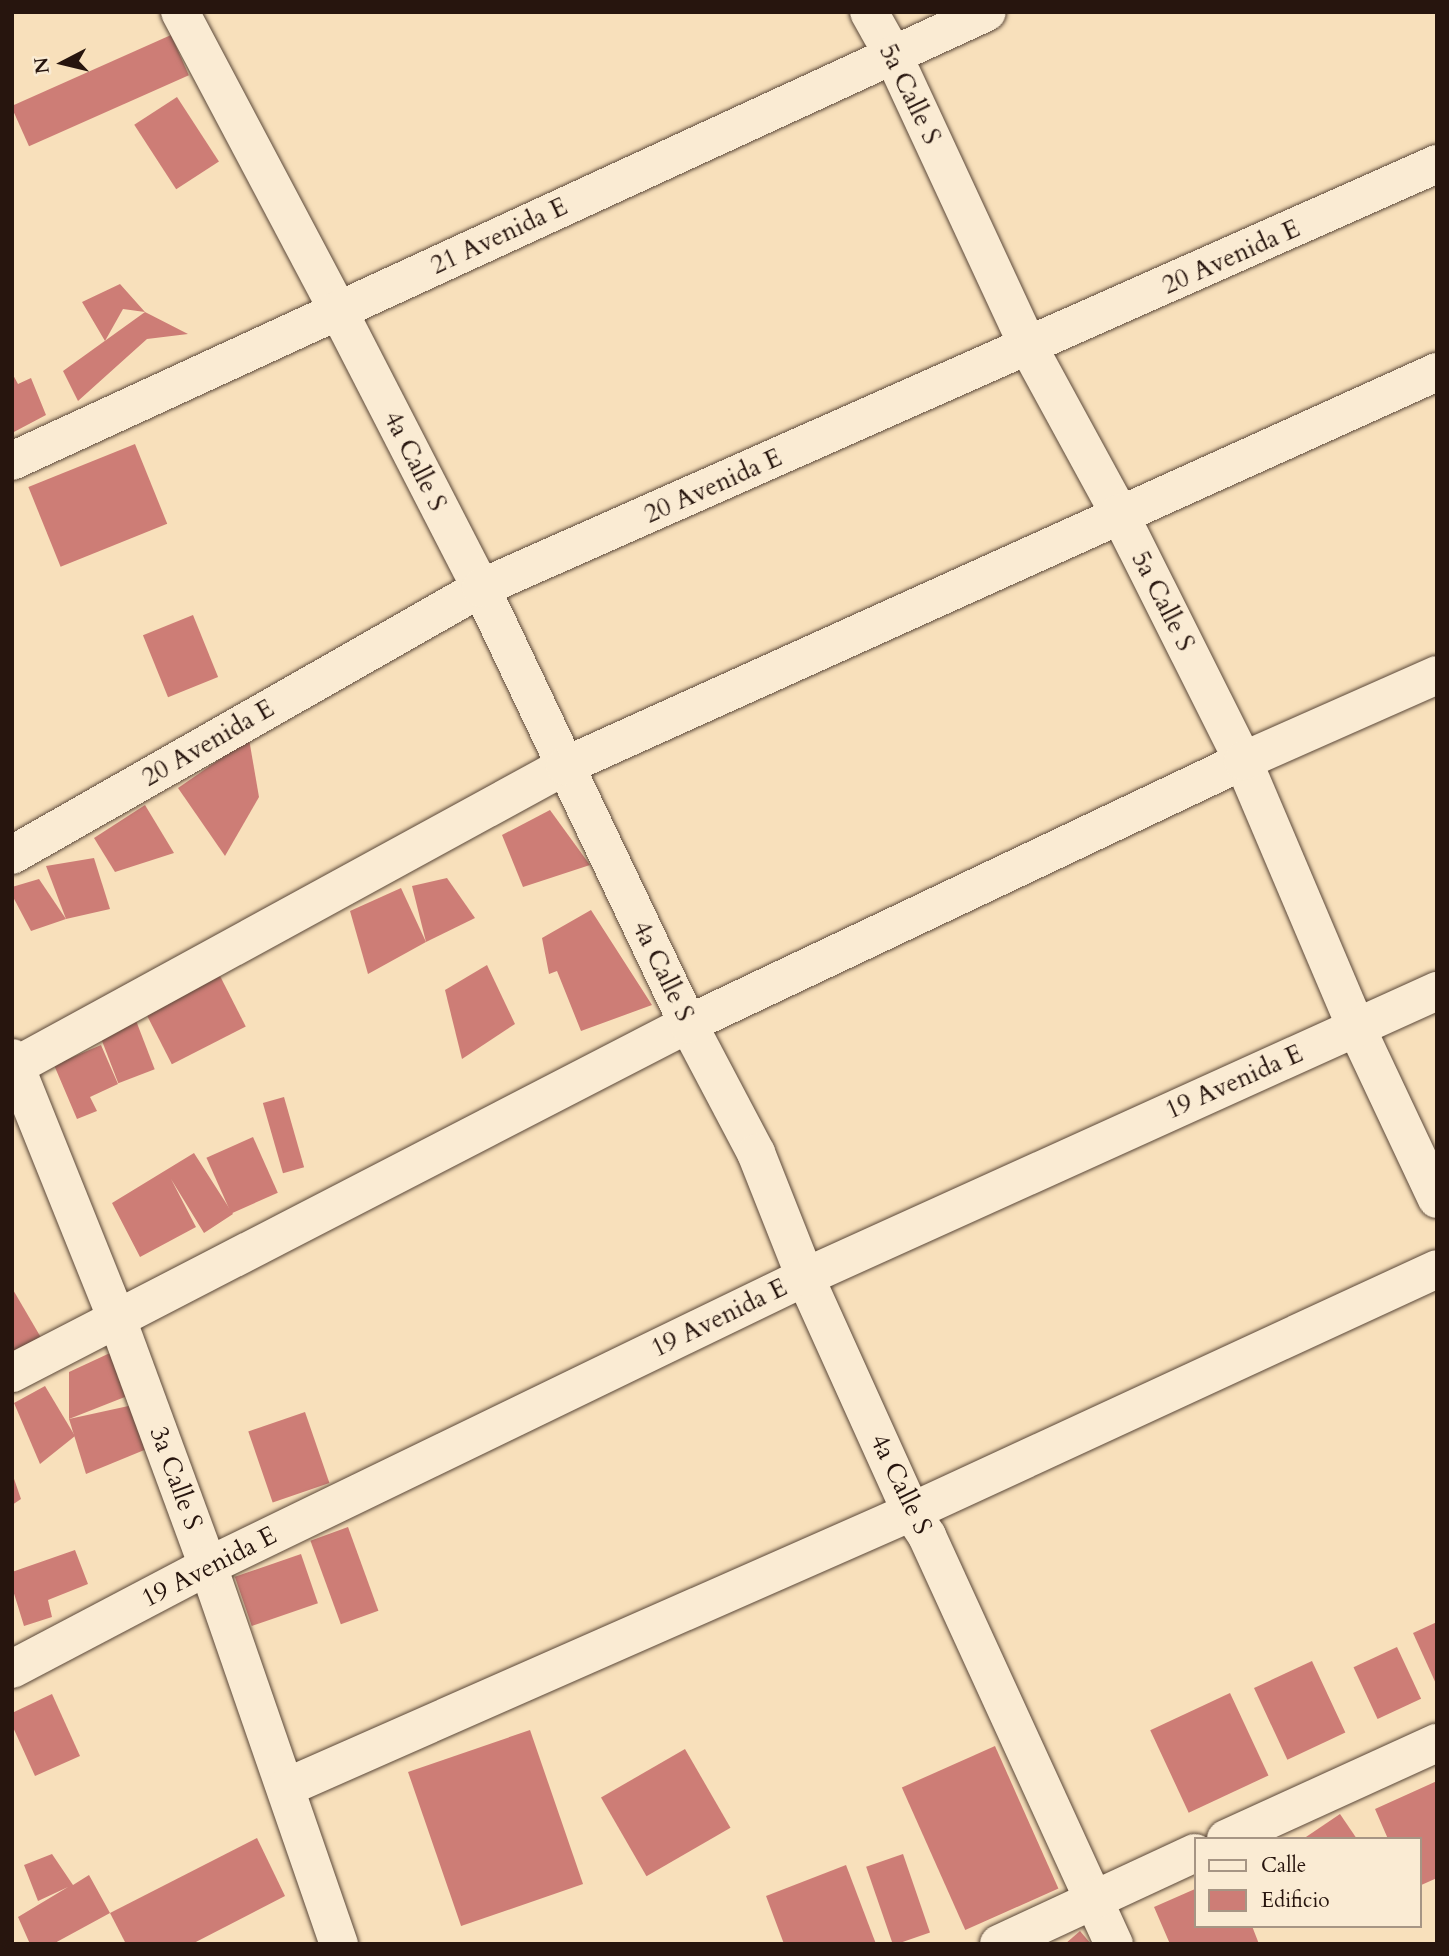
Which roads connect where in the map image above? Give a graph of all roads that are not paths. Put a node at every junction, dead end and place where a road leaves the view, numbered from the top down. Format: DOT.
graph roads {
  1 [pos="180,12"];
  2 [pos="869,12"];
  3 [pos="987,12"];
  4 [pos="893,55"];
  5 [pos="1437,164"];
  6 [pos="338,310"];
  7 [pos="1028,348"];
  8 [pos="1437,372"];
  9 [pos="12,461"];
  10 [pos="1119,513"];
  11 [pos="481,588"];
  12 [pos="1437,675"];
  13 [pos="1243,761"];
  14 [pos="565,766"];
  15 [pos="12,855"];
  16 [pos="1437,990"];
  17 [pos="688,1024"];
  18 [pos="1356,1027"];
  19 [pos="13,1064"];
  20 [pos="1437,1199"];
  21 [pos="1437,1269"];
  22 [pos="805,1277"];
  23 [pos="117,1319"];
  24 [pos="12,1373"];
  25 [pos="911,1512"];
  26 [pos="208,1566"];
  27 [pos="12,1669"];
  28 [pos="1437,1743"];
  29 [pos="287,1787"];
  30 [pos="1230,1837"];
  31 [pos="1194,1853"];
  32 [pos="1093,1899"];
  33 [pos="339,1944"];
  34 [pos="999,1944"];
  35 [pos="1114,1944"];
  1 -- 6 [label="street, 4a Calle S"];
  2 -- 4 [label="street, 5a Calle S"];
  3 -- 4 [label="street, 21 Avenida E"];
  4 -- 6 [label="street, 21 Avenida E"];
  4 -- 7 [label="street, 5a Calle S"];
  5 -- 7 [label="street, 20 Avenida E"];
  6 -- 9 [label="street, 21 Avenida E"];
  6 -- 11 [label="street, 4a Calle S"];
  7 -- 10 [label="street, 5a Calle S"];
  7 -- 11 [label="street, 20 Avenida E"];
  8 -- 10 [label="street"];
  10 -- 13 [label="street, 5a Calle S"];
  10 -- 14 [label="street"];
  11 -- 14 [label="street, 4a Calle S"];
  11 -- 15 [label="street, 20 Avenida E"];
  12 -- 13 [label="street"];
  13 -- 17 [label="street"];
  13 -- 18 [label="street, 5a Calle S"];
  14 -- 17 [label="street, 4a Calle S"];
  14 -- 19 [label="street"];
  16 -- 18 [label="street, 19 Avenida E"];
  17 -- 22 [label="street, 4a Calle S"];
  17 -- 23 [label="street"];
  18 -- 20 [label="street, 5a Calle S"];
  18 -- 22 [label="street, 19 Avenida E"];
  19 -- 23 [label="street, 3a Calle S"];
  21 -- 25 [label="street"];
  22 -- 25 [label="street, 4a Calle S"];
  22 -- 26 [label="street, 19 Avenida E"];
  23 -- 24 [label="street"];
  23 -- 26 [label="street, 3a Calle S"];
  25 -- 29 [label="street"];
  25 -- 32 [label="street, 4a Calle S"];
  26 -- 27 [label="street, 19 Avenida E"];
  26 -- 29 [label="street, 3a Calle S"];
  28 -- 30 [label="street"];
  29 -- 33 [label="street, 3a Calle S"];
  31 -- 32 [label="street"];
  32 -- 34 [label="street"];
  32 -- 35 [label="street, 4a Calle S"];
}
